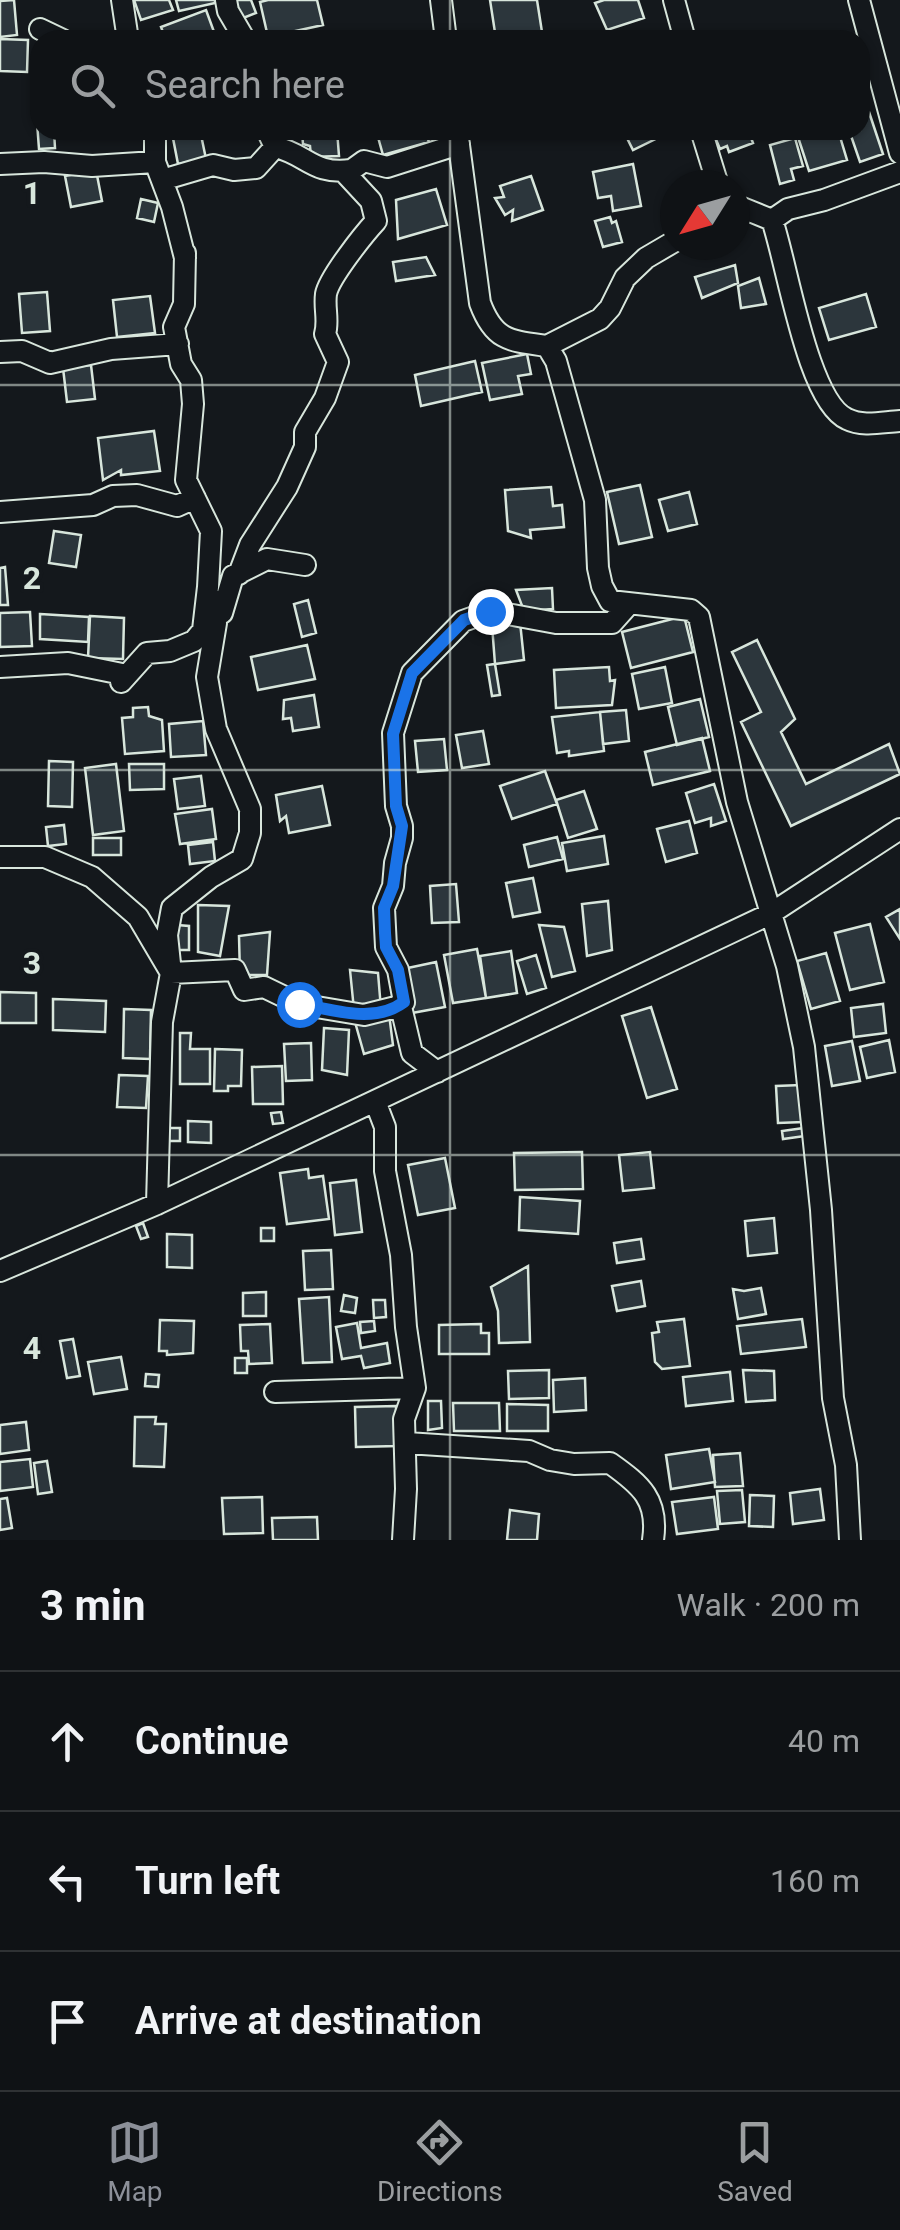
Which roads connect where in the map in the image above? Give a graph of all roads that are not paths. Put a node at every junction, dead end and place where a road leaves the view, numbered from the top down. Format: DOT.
graph roads {
  1 [pos="122,0"];
  2 [pos="226,0"];
  3 [pos="440,0"];
  4 [pos="674,0"];
  5 [pos="859,0"];
  6 [pos="126,30"];
  7 [pos="239,30"];
  8 [pos="444,30"];
  9 [pos="682,30"];
  10 [pos="867,30"];
  11 [pos="870,41"];
  12 [pos="156,140"];
  13 [pos="270,140"];
  14 [pos="274,140"];
  15 [pos="451,140"];
  16 [pos="458,140"];
  17 [pos="704,140"];
  18 [pos="900,153"];
  19 [pos="0,164"];
  20 [pos="351,170"];
  21 [pos="713,170"];
  22 [pos="158,171"];
  23 [pos="900,172"];
  24 [pos="750,212"];
  25 [pos="772,220"];
  26 [pos="660,250"];
  27 [pos="178,344"];
  28 [pos="546,346"];
  29 [pos="0,352"];
  30 [pos="900,421"];
  31 [pos="195,498"];
  32 [pos="0,512"];
  33 [pos="305,565"];
  34 [pos="238,574"];
  35 [pos="210,602"];
  36 [pos="629,604"];
  37 [pos="0,667"];
  38 [pos="900,829"];
  39 [pos="0,857"];
  40 [pos="770,914"];
  41 [pos="171,973"];
  42 [pos="396,1007"];
  43 [pos="437,1072"];
  44 [pos="375,1101"];
  45 [pos="157,1204"];
  46 [pos="0,1271"];
  47 [pos="415,1388"];
  48 [pos="275,1392"];
  49 [pos="407,1443"];
  50 [pos="403,1540"];
  51 [pos="653,1540"];
  52 [pos="850,1540"];
  1 -- 6 [label="street"];
  2 -- 7 [label="street"];
  3 -- 8 [label="street"];
  4 -- 9 [label="street"];
  5 -- 10 [label="street"];
  11 -- 18 [label="street"];
  12 -- 22 [label="street"];
  13 -- 22 [label="street"];
  14 -- 20 [label="street"];
  15 -- 20 [label="street"];
  16 -- 28 [label="street"];
  17 -- 21 [label="street"];
  19 -- 22 [label="street"];
  20 -- 34 [label="street"];
  22 -- 27 [label="street"];
  23 -- 25 [label="street"];
  24 -- 25 [label="street"];
  25 -- 30 [label="street"];
  26 -- 28 [label="street"];
  27 -- 29 [label="street"];
  27 -- 31 [label="street"];
  28 -- 36 [label="street"];
  31 -- 32 [label="street"];
  31 -- 35 [label="street"];
  33 -- 34 [label="street"];
  34 -- 35 [label="street"];
  35 -- 37 [label="street"];
  35 -- 41 [label="street"];
  36 -- 40 [label="street"];
  36 -- 42 [label="street"];
  38 -- 40 [label="street"];
  39 -- 41 [label="street"];
  40 -- 43 [label="street"];
  40 -- 52 [label="street"];
  41 -- 42 [label="street"];
  41 -- 45 [label="street"];
  42 -- 43 [label="street"];
  43 -- 44 [label="street"];
  44 -- 45 [label="street"];
  44 -- 47 [label="street"];
  45 -- 46 [label="street"];
  47 -- 48 [label="street"];
  47 -- 49 [label="street"];
  49 -- 50 [label="street"];
  49 -- 51 [label="street"];
}
